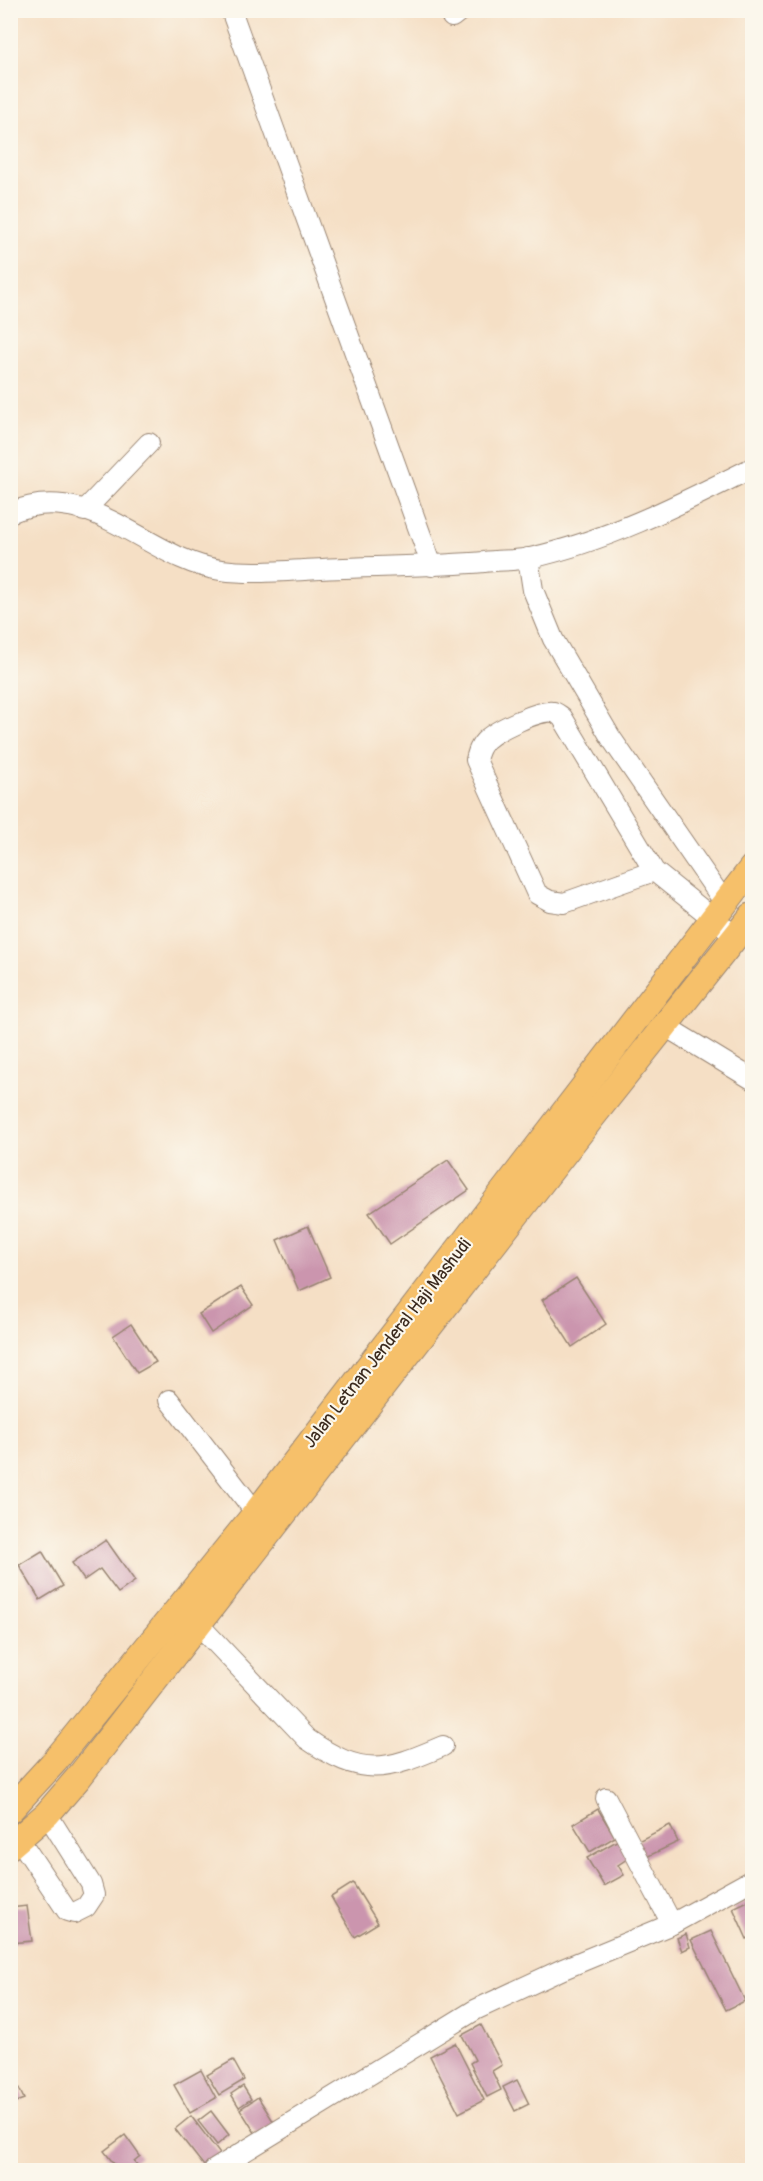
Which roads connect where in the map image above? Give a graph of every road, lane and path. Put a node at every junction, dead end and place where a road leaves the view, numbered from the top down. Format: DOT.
graph roads {
  1 [pos="231,10"];
  2 [pos="149,443"];
  3 [pos="753,468"];
  4 [pos="84,511"];
  5 [pos="10,513"];
  6 [pos="528,558"];
  7 [pos="432,566"];
  8 [pos="753,868"];
  9 [pos="654,871"];
  10 [pos="720,911"];
  11 [pos="753,916"];
  12 [pos="736,937"];
  13 [pos="665,1026"];
  14 [pos="753,1079"];
  15 [pos="169,1400"];
  16 [pos="256,1513"];
  17 [pos="198,1624"];
  18 [pos="443,1746"];
  19 [pos="55,1761"];
  20 [pos="79,1777"];
  21 [pos="606,1798"];
  22 [pos="10,1810"];
  23 [pos="47,1814"];
  24 [pos="15,1843"];
  25 [pos="752,1882"];
  26 [pos="672,1924"];
  27 [pos="214,2170"];
  1 -- 7 [label="street"];
  2 -- 4 [label="street"];
  3 -- 6 [label="street"];
  4 -- 5 [label="street"];
  4 -- 7 [label="street"];
  6 -- 7 [label="street"];
  6 -- 10 [label="street"];
  8 -- 10 [label="main road, Jalan Letnan Jenderal Haji Mashudi"];
  9 -- 9 [label="street"];
  9 -- 10 [label="street"];
  10 -- 12 [label="street"];
  10 -- 16 [label="main road, Jalan Letnan Jenderal Haji Mashudi"];
  11 -- 12 [label="main road, Jalan Letnan Jenderal Haji Mashudi"];
  12 -- 13 [label="main road, Jalan Letnan Jenderal Haji Mashudi"];
  13 -- 14 [label="street"];
  13 -- 17 [label="main road, Jalan Letnan Jenderal Haji Mashudi"];
  15 -- 16 [label="street"];
  16 -- 19 [label="main road, Jalan Letnan Jenderal Haji Mashudi"];
  17 -- 18 [label="street"];
  17 -- 20 [label="main road, Jalan Letnan Jenderal Haji Mashudi"];
  19 -- 20 [label="main road"];
  19 -- 22 [label="main road, Jalan Letnan Jenderal Haji Mashudi"];
  20 -- 23 [label="main road, Jalan Letnan Jenderal Haji Mashudi"];
  21 -- 26 [label="street"];
  23 -- 24 [label="main road, Jalan Letnan Jenderal Haji Mashudi"];
  23 -- 24 [label="street"];
  25 -- 26 [label="street"];
  26 -- 27 [label="street"];
}
